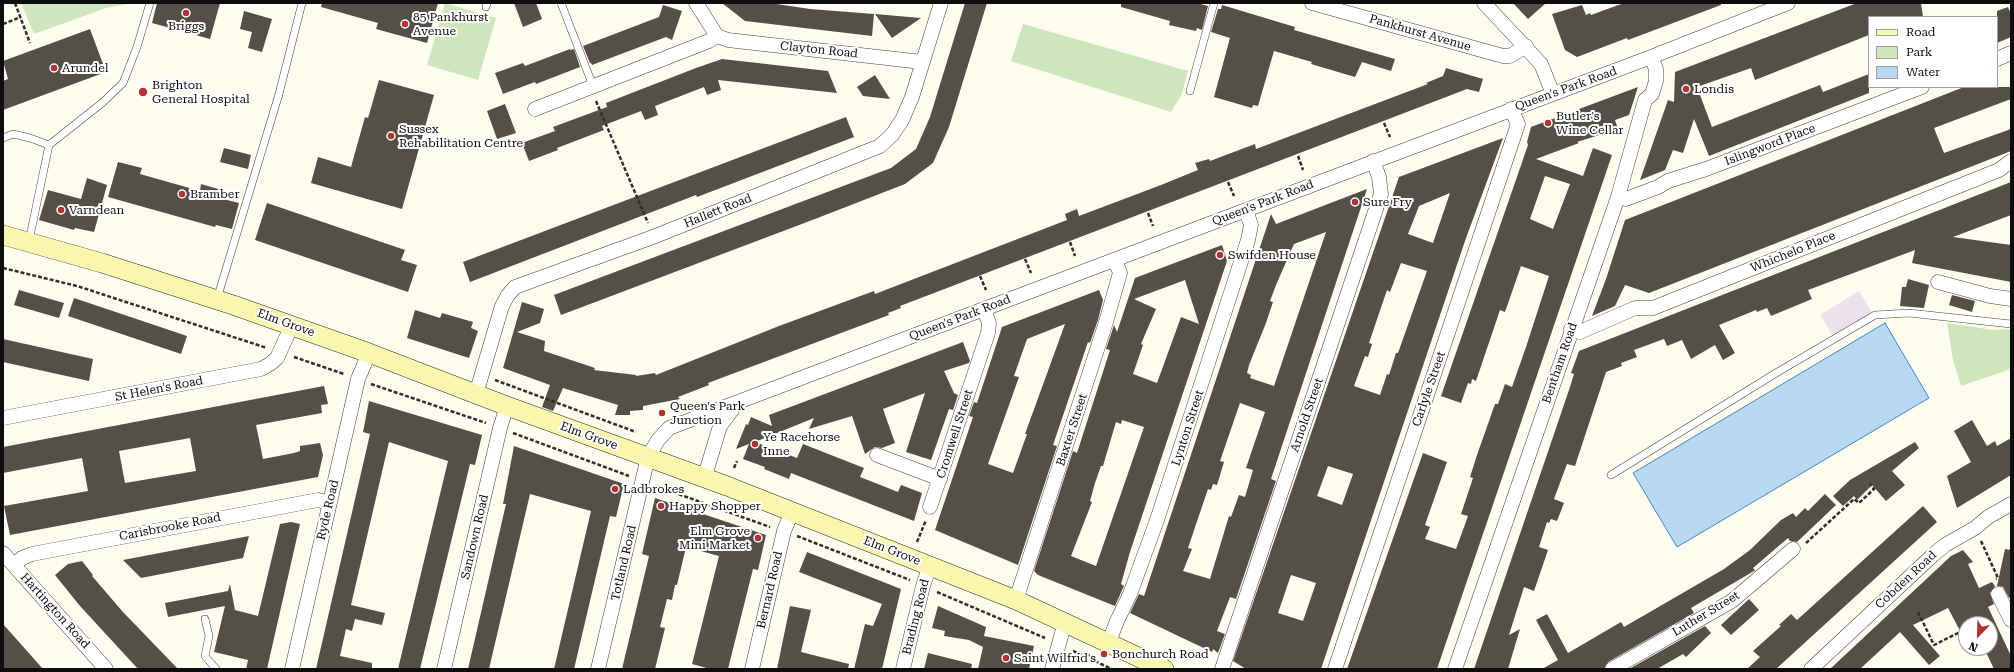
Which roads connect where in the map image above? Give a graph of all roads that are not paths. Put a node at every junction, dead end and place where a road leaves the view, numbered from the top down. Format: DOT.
graph roads {
  1 [pos="150,3"];
  2 [pos="302,3"];
  3 [pos="561,3"];
  4 [pos="696,3"];
  5 [pos="941,3"];
  6 [pos="1214,3"];
  7 [pos="1312,3"];
  8 [pos="1484,3"];
  9 [pos="1788,3"];
  10 [pos="717,36"];
  11 [pos="1526,46"];
  12 [pos="2011,53"];
  13 [pos="1651,57"];
  14 [pos="1998,58"];
  15 [pos="922,62"];
  16 [pos="592,87"];
  17 [pos="1919,88"];
  18 [pos="1190,91"];
  19 [pos="1553,94"];
  20 [pos="535,109"];
  21 [pos="1511,109"];
  22 [pos="3,138"];
  23 [pos="49,145"];
  24 [pos="1373,161"];
  25 [pos="2011,161"];
  26 [pos="1618,196"];
  27 [pos="1246,210"];
  28 [pos="3,235"];
  29 [pos="28,243"];
  30 [pos="1115,260"];
  31 [pos="1938,282"];
  32 [pos="216,299"];
  33 [pos="2011,299"];
  34 [pos="984,309"];
  35 [pos="2011,324"];
  36 [pos="292,326"];
  37 [pos="1571,329"];
  38 [pos="369,353"];
  39 [pos="476,394"];
  40 [pos="737,403"];
  41 [pos="507,406"];
  42 [pos="3,417"];
  43 [pos="877,455"];
  44 [pos="648,457"];
  45 [pos="1611,475"];
  46 [pos="704,479"];
  47 [pos="940,479"];
  48 [pos="329,503"];
  49 [pos="2011,504"];
  50 [pos="930,507"];
  51 [pos="792,512"];
  52 [pos="1793,548"];
  53 [pos="3,553"];
  54 [pos="930,565"];
  55 [pos="14,566"];
  56 [pos="1995,587"];
  57 [pos="1016,600"];
  58 [pos="205,619"];
  59 [pos="2011,620"];
  60 [pos="1065,622"];
  61 [pos="1109,642"];
  62 [pos="106,669"];
  63 [pos="216,669"];
  64 [pos="292,669"];
  65 [pos="444,669"];
  66 [pos="598,669"];
  67 [pos="752,669"];
  68 [pos="904,669"];
  69 [pos="1052,669"];
  70 [pos="1164,669"];
  71 [pos="1222,669"];
  72 [pos="1335,669"];
  73 [pos="1455,669"];
  74 [pos="1612,669"];
  75 [pos="1811,669"];
  1 -- 23 [label="lane"];
  2 -- 32 [label="lane"];
  3 -- 16 [label="lane"];
  4 -- 10 [label="street"];
  5 -- 15 [label="street, Hallett Road"];
  6 -- 18 [label="lane"];
  7 -- 11 [label="street, Pankhurst Avenue"];
  8 -- 11 [label="street"];
  9 -- 13 [label="street, Queen's Park Road"];
  10 -- 15 [label="street, Clayton Road"];
  10 -- 16 [label="street"];
  11 -- 19 [label="street"];
  12 -- 14 [label="street"];
  13 -- 19 [label="street, Queen's Park Road"];
  13 -- 26 [label="street, Bentham Road"];
  15 -- 39 [label="street, Hallett Road"];
  16 -- 20 [label="street"];
  17 -- 26 [label="street, Islingword Place"];
  19 -- 21 [label="street, Queen's Park Road"];
  21 -- 24 [label="street, Queen's Park Road"];
  21 -- 72 [label="street, Carlyle Street"];
  22 -- 23 [label="lane"];
  23 -- 29 [label="lane"];
  24 -- 27 [label="street, Queen's Park Road"];
  24 -- 71 [label="street, Arnold Street"];
  25 -- 37 [label="street, Whichelo Place"];
  26 -- 37 [label="street, Bentham Road"];
  27 -- 30 [label="street, Queen's Park Road"];
  27 -- 61 [label="street, Lynton Street"];
  28 -- 29 [label="street, Elm Grove"];
  29 -- 32 [label="street, Elm Grove"];
  30 -- 34 [label="street, Queen's Park Road"];
  30 -- 57 [label="street, Baxter Street"];
  31 -- 33 [label="street"];
  32 -- 36 [label="street, Elm Grove"];
  34 -- 40 [label="street, Queen's Park Road"];
  34 -- 47 [label="street, Cromwell Street"];
  35 -- 45 [label="lane"];
  36 -- 38 [label="street, Elm Grove"];
  36 -- 42 [label="street, St Helen's Road"];
  37 -- 73 [label="street, Bentham Road"];
  38 -- 39 [label="street, Elm Grove"];
  38 -- 48 [label="street, Ryde Road"];
  39 -- 41 [label="street, Elm Grove"];
  40 -- 44 [label="street, Queen's Park Road"];
  40 -- 46 [label="street"];
  41 -- 44 [label="street, Elm Grove"];
  41 -- 65 [label="street, Sandown Road"];
  43 -- 47 [label="street"];
  44 -- 46 [label="street, Elm Grove"];
  44 -- 66 [label="street, Totland Road"];
  46 -- 51 [label="street, Elm Grove"];
  47 -- 50 [label="street, Cromwell Street"];
  48 -- 55 [label="street, Carisbrooke Road"];
  48 -- 64 [label="street, Ryde Road"];
  49 -- 75 [label="street, Cobden Road"];
  51 -- 54 [label="street, Elm Grove"];
  51 -- 67 [label="street, Bernard Road"];
  52 -- 74 [label="street, Luther Street"];
  53 -- 55 [label="street, Hartington Road"];
  54 -- 57 [label="street, Elm Grove"];
  54 -- 68 [label="street, Brading Road"];
  55 -- 62 [label="street, Hartington Road"];
  56 -- 59 [label="street"];
  57 -- 60 [label="street, Elm Grove"];
  58 -- 63 [label="lane"];
  60 -- 61 [label="street, Elm Grove"];
  60 -- 69 [label="street"];
  61 -- 70 [label="street, Elm Grove"];
}
